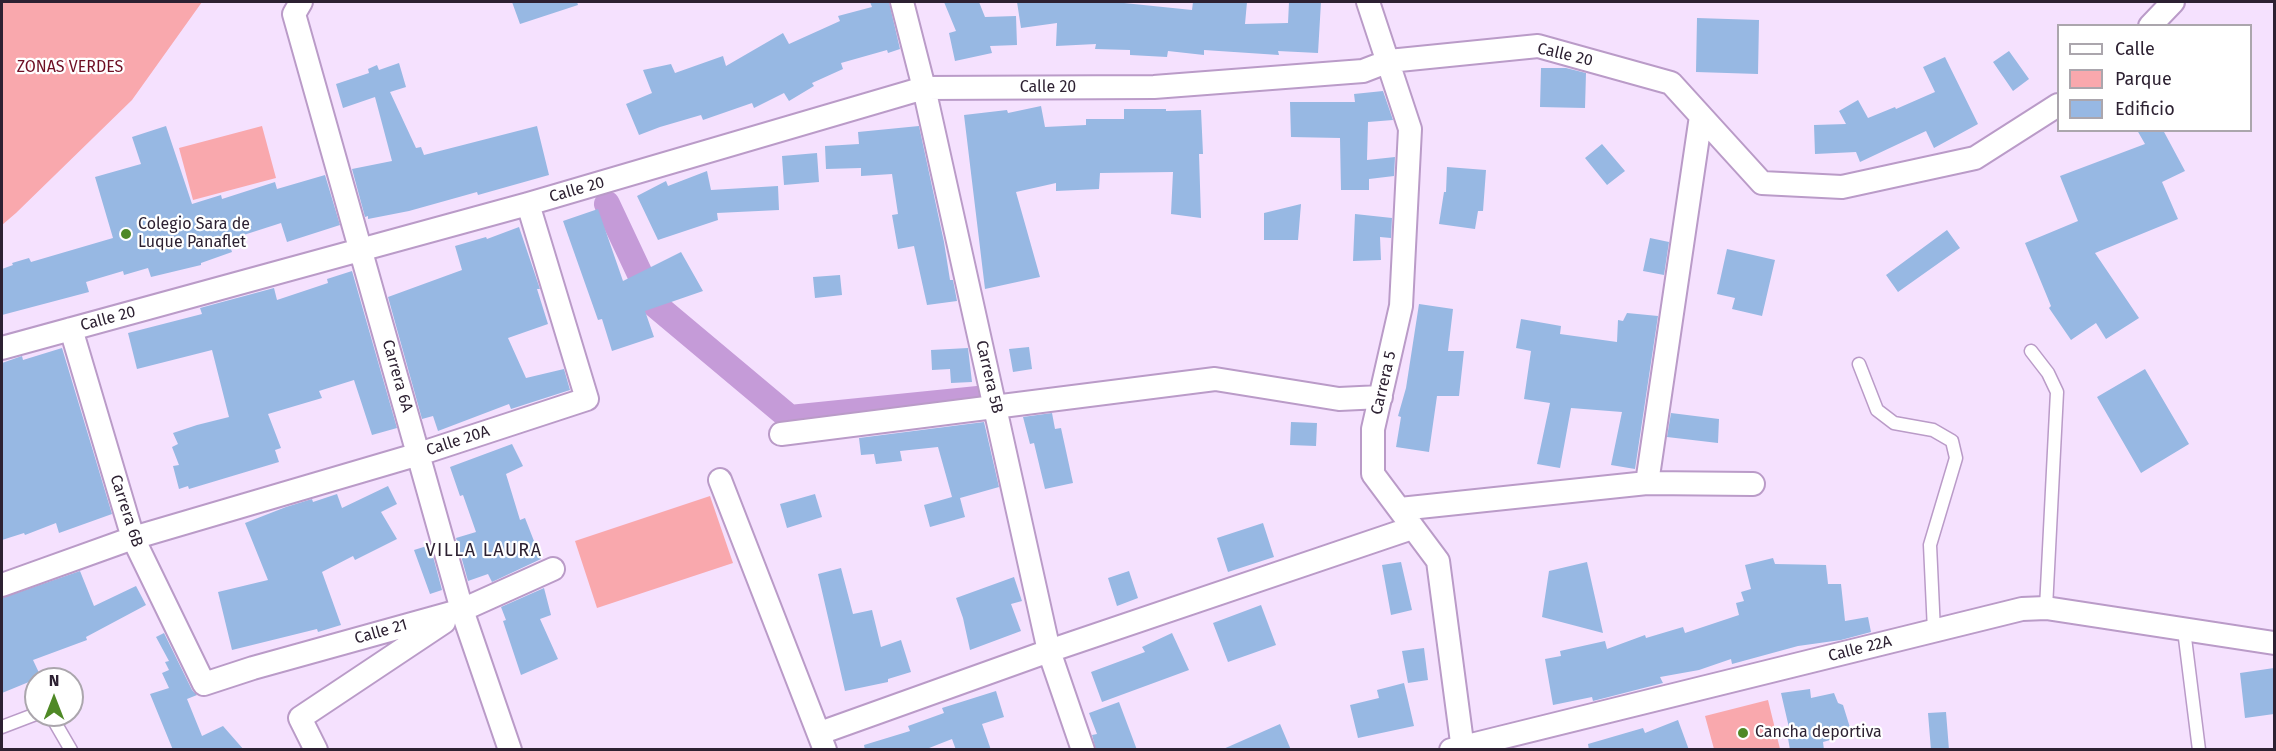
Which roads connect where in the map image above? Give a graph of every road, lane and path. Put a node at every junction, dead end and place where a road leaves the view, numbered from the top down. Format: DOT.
graph roads {
  1 [pos="301,2"];
  2 [pos="902,2"];
  3 [pos="1368,2"];
  4 [pos="2172,2"];
  5 [pos="2152,24"];
  6 [pos="1389,61"];
  7 [pos="924,88"];
  8 [pos="2057,106"];
  9 [pos="1701,116"];
  10 [pos="528,204"];
  11 [pos="362,250"];
  12 [pos="71,329"];
  13 [pos="2,348"];
  14 [pos="2031,351"];
  15 [pos="1859,364"];
  16 [pos="1381,397"];
  17 [pos="995,406"];
  18 [pos="781,434"];
  19 [pos="419,454"];
  20 [pos="720,480"];
  21 [pos="1647,483"];
  22 [pos="1753,484"];
  23 [pos="1400,509"];
  24 [pos="1412,528"];
  25 [pos="133,538"];
  26 [pos="553,569"];
  27 [pos="2,585"];
  28 [pos="2046,608"];
  29 [pos="462,610"];
  30 [pos="2184,630"];
  31 [pos="1934,631"];
  32 [pos="2274,643"];
  33 [pos="1049,651"];
  34 [pos="204,684"];
  35 [pos="24,719"];
  36 [pos="2,727"];
  37 [pos="58,727"];
  38 [pos="822,741"];
  39 [pos="1459,748"];
  40 [pos="71,750"];
  41 [pos="316,750"];
  42 [pos="510,750"];
  43 [pos="1083,750"];
  44 [pos="2199,750"];
  1 -- 11 [label="street, Carrera 6A"];
  2 -- 7 [label="street, Carrera 5B"];
  3 -- 6 [label="street, Carrera 5"];
  4 -- 5 [label="street"];
  6 -- 7 [label="street, Calle 20"];
  6 -- 9 [label="street, Calle 20"];
  6 -- 16 [label="street, Carrera 5"];
  7 -- 10 [label="street, Calle 20"];
  7 -- 17 [label="street, Carrera 5B"];
  8 -- 9 [label="street, Calle 20"];
  9 -- 21 [label="street"];
  10 -- 11 [label="street, Calle 20"];
  10 -- 19 [label="street, Calle 20A"];
  11 -- 12 [label="street, Calle 20"];
  11 -- 19 [label="street, Carrera 6A"];
  12 -- 13 [label="street, Calle 20"];
  12 -- 25 [label="street, Carrera 6B"];
  14 -- 28 [label="lane"];
  15 -- 31 [label="lane"];
  16 -- 17 [label="street"];
  16 -- 23 [label="street, Carrera 5"];
  17 -- 18 [label="street"];
  17 -- 33 [label="street, Carrera 5B"];
  19 -- 25 [label="street, Calle 20A"];
  19 -- 29 [label="street, Carrera 6A"];
  20 -- 38 [label="street"];
  21 -- 22 [label="street"];
  21 -- 23 [label="street"];
  23 -- 24 [label="street, Carrera 5"];
  24 -- 33 [label="street"];
  24 -- 39 [label="street, Carrera 5"];
  25 -- 27 [label="street, Calle 20A"];
  25 -- 34 [label="street, Carrera 6B"];
  26 -- 29 [label="street, Calle 21"];
  28 -- 30 [label="street, Calle 22A"];
  28 -- 31 [label="street, Calle 22A"];
  29 -- 34 [label="street, Calle 21"];
  29 -- 41 [label="street"];
  29 -- 42 [label="street, Carrera 6A"];
  30 -- 32 [label="street, Calle 22A"];
  30 -- 44 [label="lane"];
  31 -- 39 [label="street, Calle 22A"];
  33 -- 38 [label="street"];
  33 -- 43 [label="street, Carrera 5B"];
  35 -- 36 [label="lane"];
  37 -- 40 [label="lane"];
}
